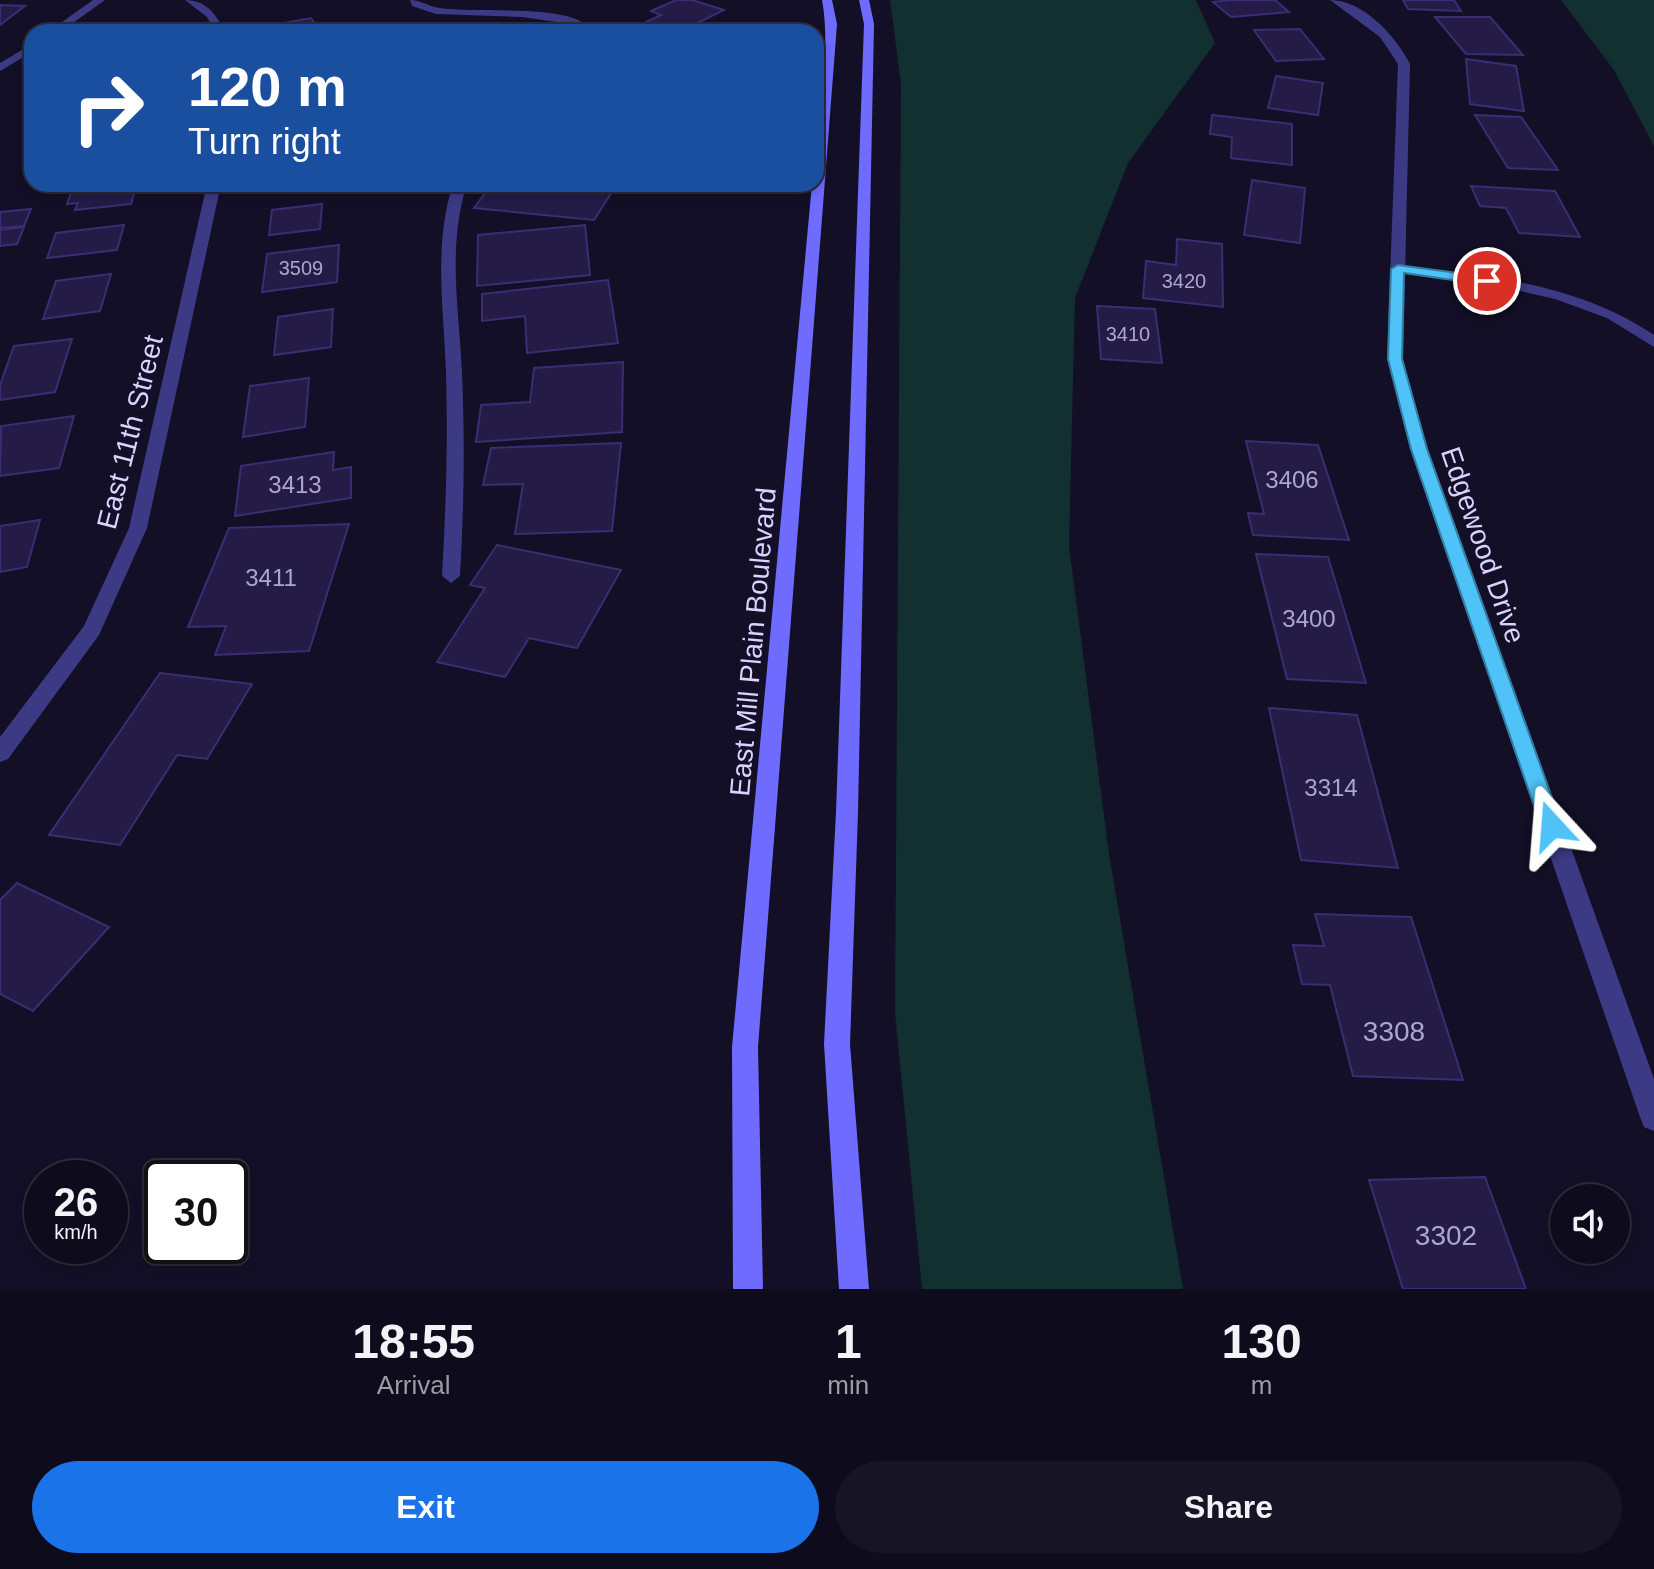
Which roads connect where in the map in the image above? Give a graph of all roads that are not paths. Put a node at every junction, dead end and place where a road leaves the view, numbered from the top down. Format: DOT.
graph roads {
  1 [pos="100,0"];
  2 [pos="190,0"];
  3 [pos="415,0"];
  4 [pos="827,0"];
  5 [pos="864,0"];
  6 [pos="1335,0"];
  7 [pos="577,22"];
  8 [pos="65,24"];
  9 [pos="216,24"];
  10 [pos="24,52"];
  11 [pos="0,68"];
  12 [pos="824,118"];
  13 [pos="212,192"];
  14 [pos="458,192"];
  15 [pos="818,192"];
  16 [pos="1398,269"];
  17 [pos="1654,342"];
  18 [pos="451,576"];
  19 [pos="0,753"];
  20 [pos="1654,1117"];
  21 [pos="748,1289"];
  22 [pos="854,1289"];
  1 -- 8 [label="street"];
  2 -- 9 [label="street"];
  3 -- 7 [label="street"];
  4 -- 12 [label="main road, East Mill Plain Boulevard"];
  5 -- 22 [label="main road"];
  6 -- 16 [label="street, Edgewood Drive"];
  10 -- 11 [label="street"];
  13 -- 19 [label="street, East 11th Street"];
  14 -- 18 [label="street"];
  15 -- 21 [label="main road, East Mill Plain Boulevard"];
  16 -- 17 [label="street"];
  16 -- 20 [label="street, Edgewood Drive"];
}
